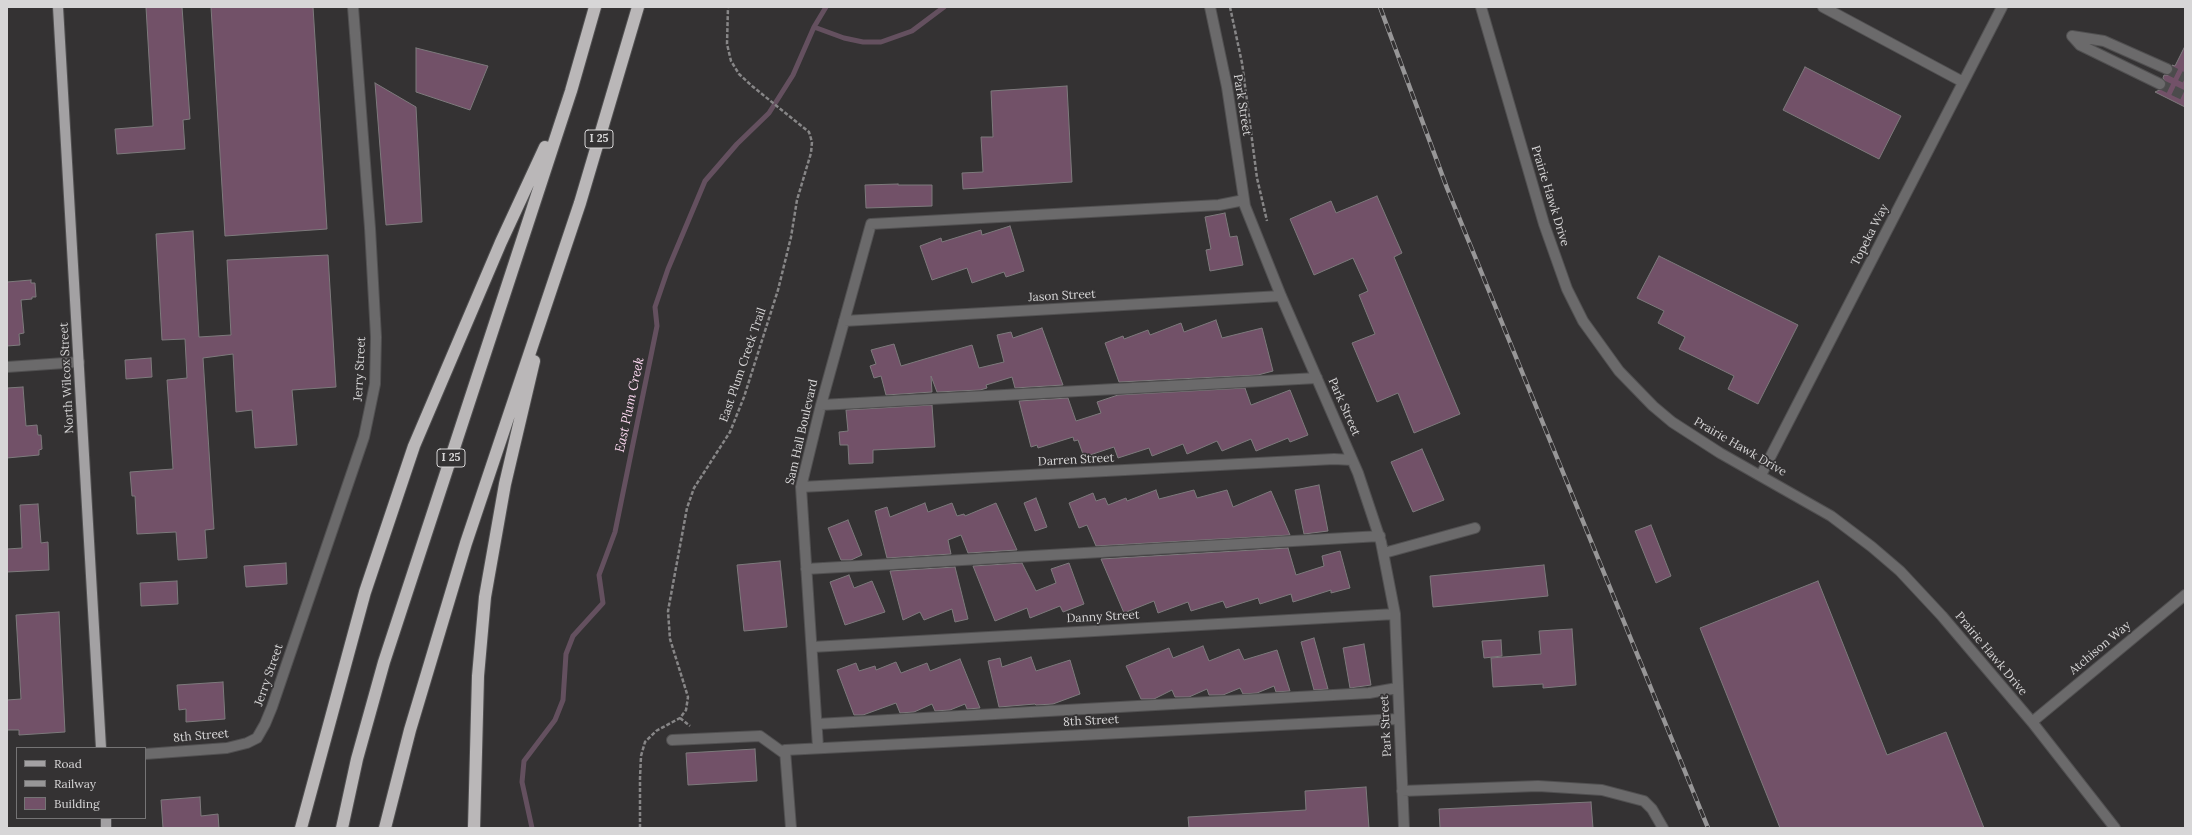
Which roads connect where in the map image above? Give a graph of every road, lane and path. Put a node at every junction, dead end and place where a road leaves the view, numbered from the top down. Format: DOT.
graph roads {
  1 [pos="58,7"];
  2 [pos="353,7"];
  3 [pos="595,7"];
  4 [pos="638,7"];
  5 [pos="728,7"];
  6 [pos="1210,7"];
  7 [pos="1230,7"];
  8 [pos="1481,7"];
  9 [pos="2002,7"];
  10 [pos="1827,8"];
  11 [pos="2167,69"];
  12 [pos="1963,82"];
  13 [pos="2160,84"];
  14 [pos="571,91"];
  15 [pos="1244,200"];
  16 [pos="1268,224"];
  17 [pos="557,271"];
  18 [pos="1281,296"];
  19 [pos="844,322"];
  20 [pos="79,362"];
  21 [pos="7,367"];
  22 [pos="1317,378"];
  23 [pos="821,405"];
  24 [pos="1352,460"];
  25 [pos="1761,475"];
  26 [pos="801,487"];
  27 [pos="1475,528"];
  28 [pos="1380,536"];
  29 [pos="1384,553"];
  30 [pos="806,569"];
  31 [pos="2185,595"];
  32 [pos="1395,614"];
  33 [pos="812,647"];
  34 [pos="1397,688"];
  35 [pos="1398,719"];
  36 [pos="2032,722"];
  37 [pos="817,724"];
  38 [pos="257,738"];
  39 [pos="672,740"];
  40 [pos="101,747"];
  41 [pos="818,748"];
  42 [pos="785,752"];
  43 [pos="146,754"];
  44 [pos="1402,791"];
  45 [pos="301,828"];
  46 [pos="342,828"];
  47 [pos="385,828"];
  48 [pos="474,828"];
  49 [pos="640,828"];
  50 [pos="791,828"];
  51 [pos="1404,828"];
  52 [pos="1663,828"];
  53 [pos="2115,828"];
  1 -- 20 [label="main road, North Wilcox Street"];
  2 -- 38 [label="street, Jerry Street"];
  3 -- 14 [label="highway, I 25"];
  4 -- 17 [label="highway, I 25"];
  5 -- 49 [label="path, East Plum Creek Trail"];
  6 -- 15 [label="street, Park Street"];
  7 -- 16 [label="path"];
  8 -- 25 [label="street, Prairie Hawk Drive"];
  9 -- 12 [label="street, Topeka Way"];
  10 -- 12 [label="street"];
  11 -- 13 [label="street"];
  12 -- 25 [label="street, Topeka Way"];
  14 -- 45 [label="highway"];
  14 -- 46 [label="highway, I 25"];
  15 -- 18 [label="street, Park Street"];
  15 -- 19 [label="street, Sam Hall Boulevard"];
  17 -- 47 [label="highway, I 25"];
  17 -- 48 [label="highway"];
  18 -- 19 [label="street, Jason Street"];
  18 -- 22 [label="street, Park Street"];
  19 -- 23 [label="street, Sam Hall Boulevard"];
  20 -- 21 [label="street"];
  20 -- 40 [label="main road, North Wilcox Street"];
  22 -- 23 [label="street"];
  22 -- 24 [label="street, Park Street"];
  23 -- 26 [label="street, Sam Hall Boulevard"];
  24 -- 26 [label="street, Darren Street"];
  24 -- 28 [label="street, Park Street"];
  25 -- 36 [label="street, Prairie Hawk Drive"];
  26 -- 30 [label="street, Sam Hall Boulevard"];
  27 -- 29 [label="street"];
  28 -- 29 [label="street, Park Street"];
  28 -- 30 [label="street"];
  29 -- 32 [label="street, Park Street"];
  30 -- 33 [label="street, Sam Hall Boulevard"];
  31 -- 36 [label="street, Atchison Way"];
  32 -- 33 [label="street, Danny Street"];
  32 -- 34 [label="street, Park Street"];
  33 -- 37 [label="street, Sam Hall Boulevard"];
  34 -- 35 [label="street, Park Street"];
  34 -- 37 [label="street"];
  35 -- 41 [label="street, 8th Street"];
  35 -- 44 [label="street, Park Street"];
  36 -- 53 [label="street, Prairie Hawk Drive"];
  37 -- 41 [label="street, Sam Hall Boulevard"];
  38 -- 43 [label="street, 8th Street"];
  39 -- 42 [label="street"];
  41 -- 42 [label="street, 8th Street"];
  42 -- 50 [label="street"];
  44 -- 51 [label="street, Park Street"];
  44 -- 52 [label="street"];
}
